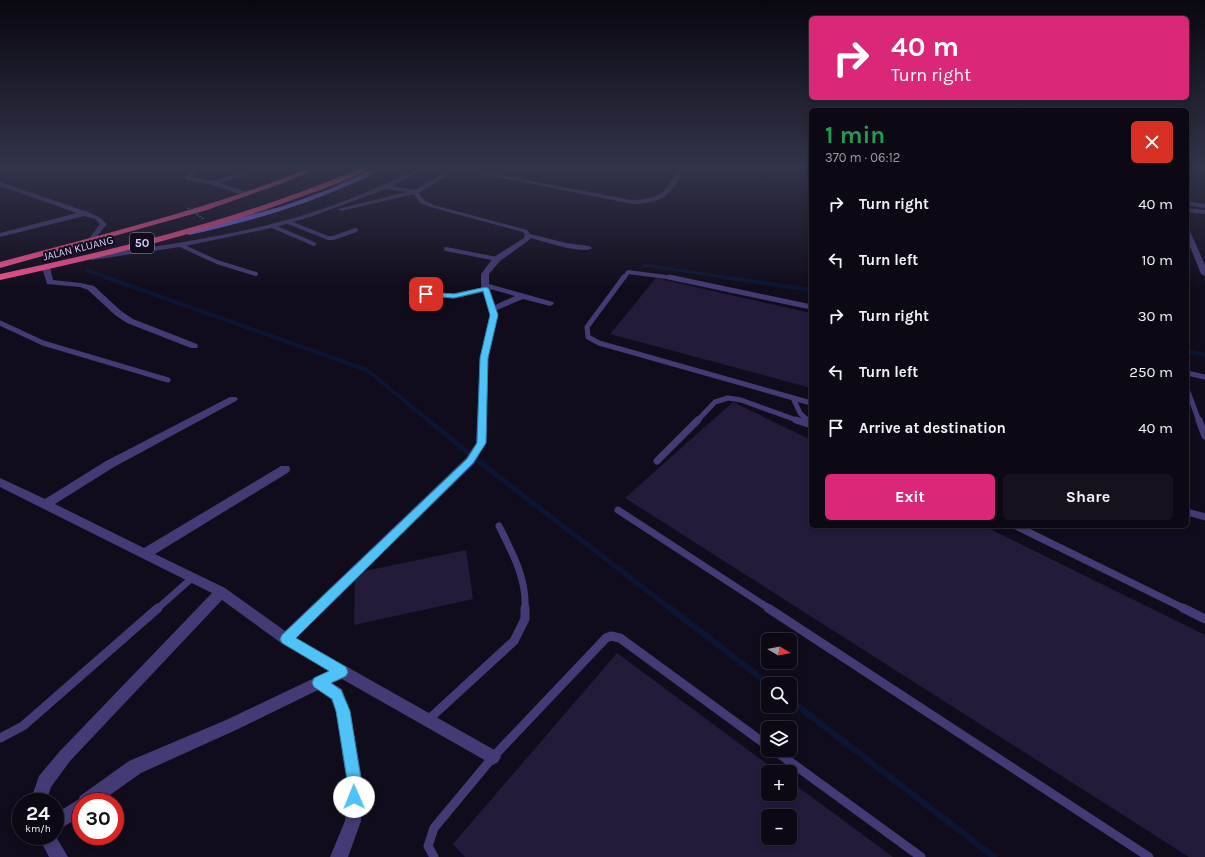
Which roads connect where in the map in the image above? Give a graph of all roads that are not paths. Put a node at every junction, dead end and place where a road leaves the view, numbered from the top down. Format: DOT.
graph roads {
  1 [pos="74,209"];
  2 [pos="195,209"];
  3 [pos="258,209"];
  4 [pos="277,209"];
  5 [pos="326,209"];
  6 [pos="340,209"];
  7 [pos="443,209"];
  8 [pos="1189,210"];
  9 [pos="1205,212"];
  10 [pos="86,213"];
  11 [pos="308,216"];
  12 [pos="288,222"];
  13 [pos="272,226"];
  14 [pos="356,230"];
  15 [pos="0,235"];
  16 [pos="528,235"];
  17 [pos="1189,236"];
  18 [pos="161,238"];
  19 [pos="91,240"];
  20 [pos="314,244"];
  21 [pos="180,245"];
  22 [pos="589,248"];
  23 [pos="446,249"];
  24 [pos="88,258"];
  25 [pos="497,259"];
  26 [pos="0,265"];
  27 [pos="46,267"];
  28 [pos="256,274"];
  29 [pos="1205,274"];
  30 [pos="0,277"];
  31 [pos="485,287"];
  32 [pos="411,293"];
  33 [pos="522,296"];
  34 [pos="550,304"];
  35 [pos="809,308"];
  36 [pos="492,309"];
  37 [pos="0,323"];
  38 [pos="194,346"];
  39 [pos="1189,373"];
  40 [pos="1205,377"];
  41 [pos="168,380"];
  42 [pos="1189,395"];
  43 [pos="793,398"];
  44 [pos="233,399"];
  45 [pos="809,402"];
  46 [pos="809,422"];
  47 [pos="809,423"];
  48 [pos="1205,436"];
  49 [pos="657,460"];
  50 [pos="285,469"];
  51 [pos="0,482"];
  52 [pos="46,504"];
  53 [pos="618,510"];
  54 [pos="1189,513"];
  55 [pos="1205,518"];
  56 [pos="499,526"];
  57 [pos="1020,528"];
  58 [pos="145,554"];
  59 [pos="192,578"];
  60 [pos="221,592"];
  61 [pos="1205,619"];
  62 [pos="286,639"];
  63 [pos="341,672"];
  64 [pos="319,683"];
  65 [pos="428,720"];
  66 [pos="0,738"];
  67 [pos="761,741"];
  68 [pos="493,757"];
  69 [pos="784,757"];
  70 [pos="41,793"];
  71 [pos="99,793"];
  72 [pos="52,845"];
  73 [pos="59,857"];
  74 [pos="339,857"];
  75 [pos="434,857"];
  76 [pos="921,857"];
  77 [pos="1149,857"];
  1 -- 10 [label="street"];
  2 -- 19 [label="highway, JALAN KLUANG / 50"];
  3 -- 18 [label="highway, JALAN KLUANG / 50"];
  4 -- 18 [label="main road"];
  5 -- 11 [label="street"];
  6 -- 11 [label="street"];
  7 -- 16 [label="street"];
  8 -- 9 [label="lane"];
  10 -- 15 [label="street"];
  10 -- 19 [label="street"];
  11 -- 12 [label="street"];
  12 -- 13 [label="street"];
  12 -- 14 [label="lane"];
  13 -- 20 [label="lane"];
  13 -- 21 [label="street"];
  16 -- 22 [label="street"];
  16 -- 25 [label="street"];
  17 -- 29 [label="street"];
  18 -- 24 [label="highway, JALAN KLUANG / 50"];
  19 -- 26 [label="highway, JALAN KLUANG / 50"];
  21 -- 24 [label="street"];
  21 -- 28 [label="lane"];
  23 -- 25 [label="lane"];
  24 -- 27 [label="highway, JALAN KLUANG / 50"];
  25 -- 31 [label="street"];
  27 -- 30 [label="highway, JALAN KLUANG / 50"];
  27 -- 38 [label="street"];
  31 -- 32 [label="lane"];
  31 -- 33 [label="street"];
  31 -- 36 [label="street"];
  33 -- 34 [label="street"];
  33 -- 36 [label="street"];
  35 -- 43 [label="lane"];
  36 -- 62 [label="street"];
  37 -- 41 [label="lane"];
  39 -- 40 [label="lane"];
  42 -- 48 [label="lane"];
  43 -- 45 [label="lane"];
  43 -- 46 [label="lane"];
  44 -- 52 [label="street"];
  47 -- 49 [label="lane"];
  50 -- 58 [label="street"];
  51 -- 52 [label="street"];
  52 -- 58 [label="street"];
  53 -- 77 [label="lane"];
  54 -- 55 [label="lane"];
  56 -- 65 [label="lane"];
  57 -- 61 [label="lane"];
  58 -- 59 [label="street"];
  59 -- 60 [label="street"];
  59 -- 66 [label="lane"];
  60 -- 62 [label="street"];
  60 -- 70 [label="street"];
  62 -- 63 [label="street"];
  63 -- 64 [label="street"];
  63 -- 65 [label="street"];
  64 -- 71 [label="street"];
  64 -- 74 [label="street"];
  65 -- 68 [label="street"];
  67 -- 68 [label="lane"];
  68 -- 75 [label="lane"];
  69 -- 76 [label="lane"];
  72 -- 73 [label="street"];
}
